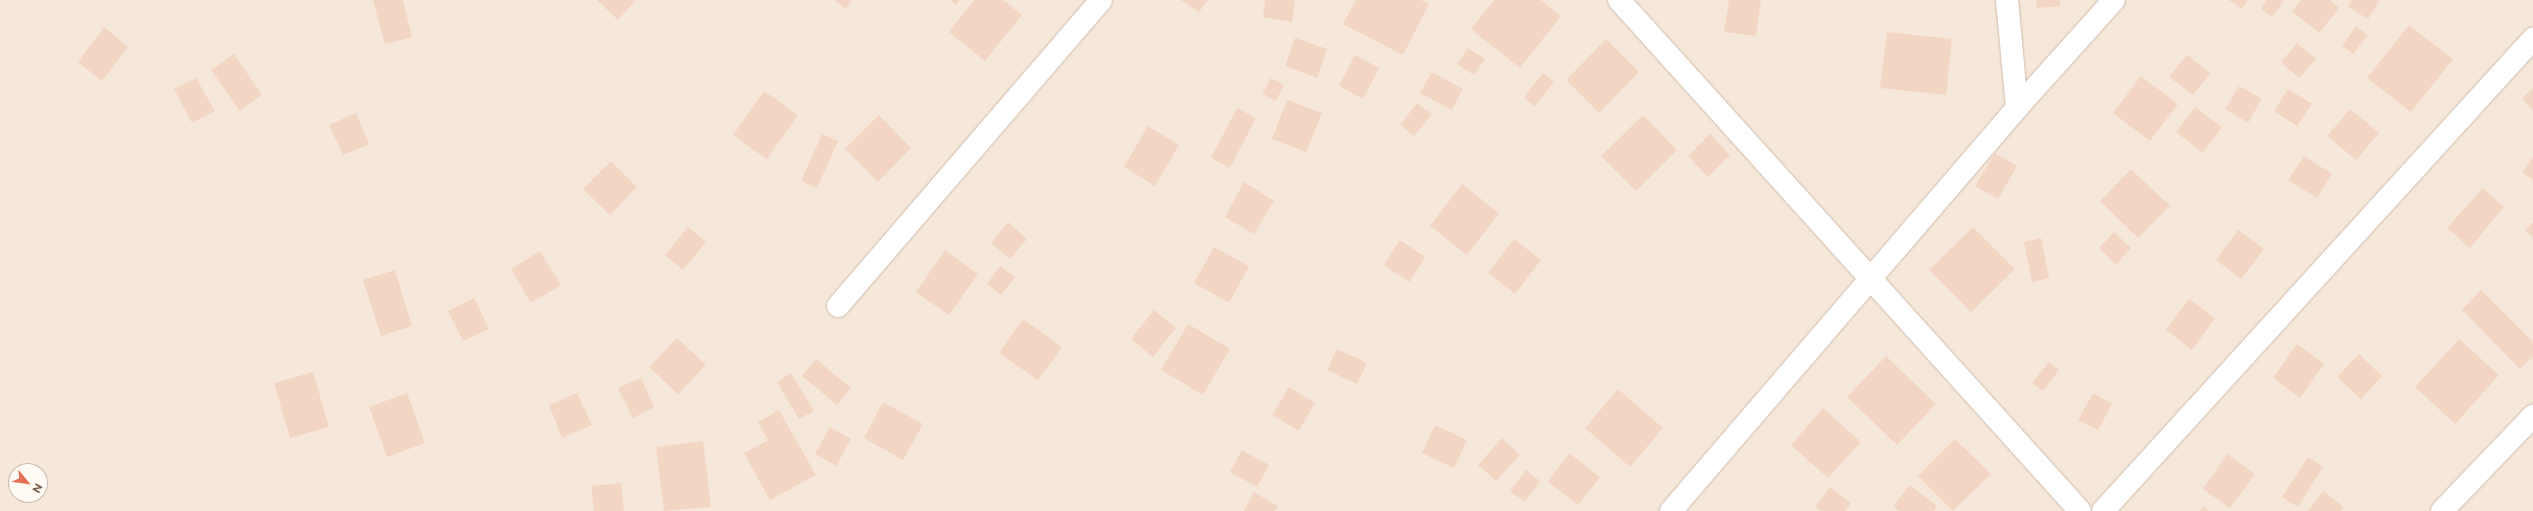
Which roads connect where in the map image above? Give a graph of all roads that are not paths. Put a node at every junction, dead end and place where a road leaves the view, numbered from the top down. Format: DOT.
graph roads {
  1 [pos="1101,0"];
  2 [pos="1619,0"];
  3 [pos="2007,0"];
  4 [pos="2114,0"];
  5 [pos="2533,39"];
  6 [pos="2017,108"];
  7 [pos="1871,280"];
  8 [pos="838,306"];
  9 [pos="2533,416"];
  10 [pos="1671,511"];
  11 [pos="2080,511"];
  12 [pos="2103,511"];
  13 [pos="2442,511"];
  1 -- 8 [label="street"];
  2 -- 7 [label="street"];
  3 -- 6 [label="street"];
  4 -- 6 [label="street"];
  5 -- 12 [label="street"];
  6 -- 7 [label="street"];
  7 -- 10 [label="street"];
  7 -- 11 [label="street"];
  9 -- 13 [label="street"];
}
